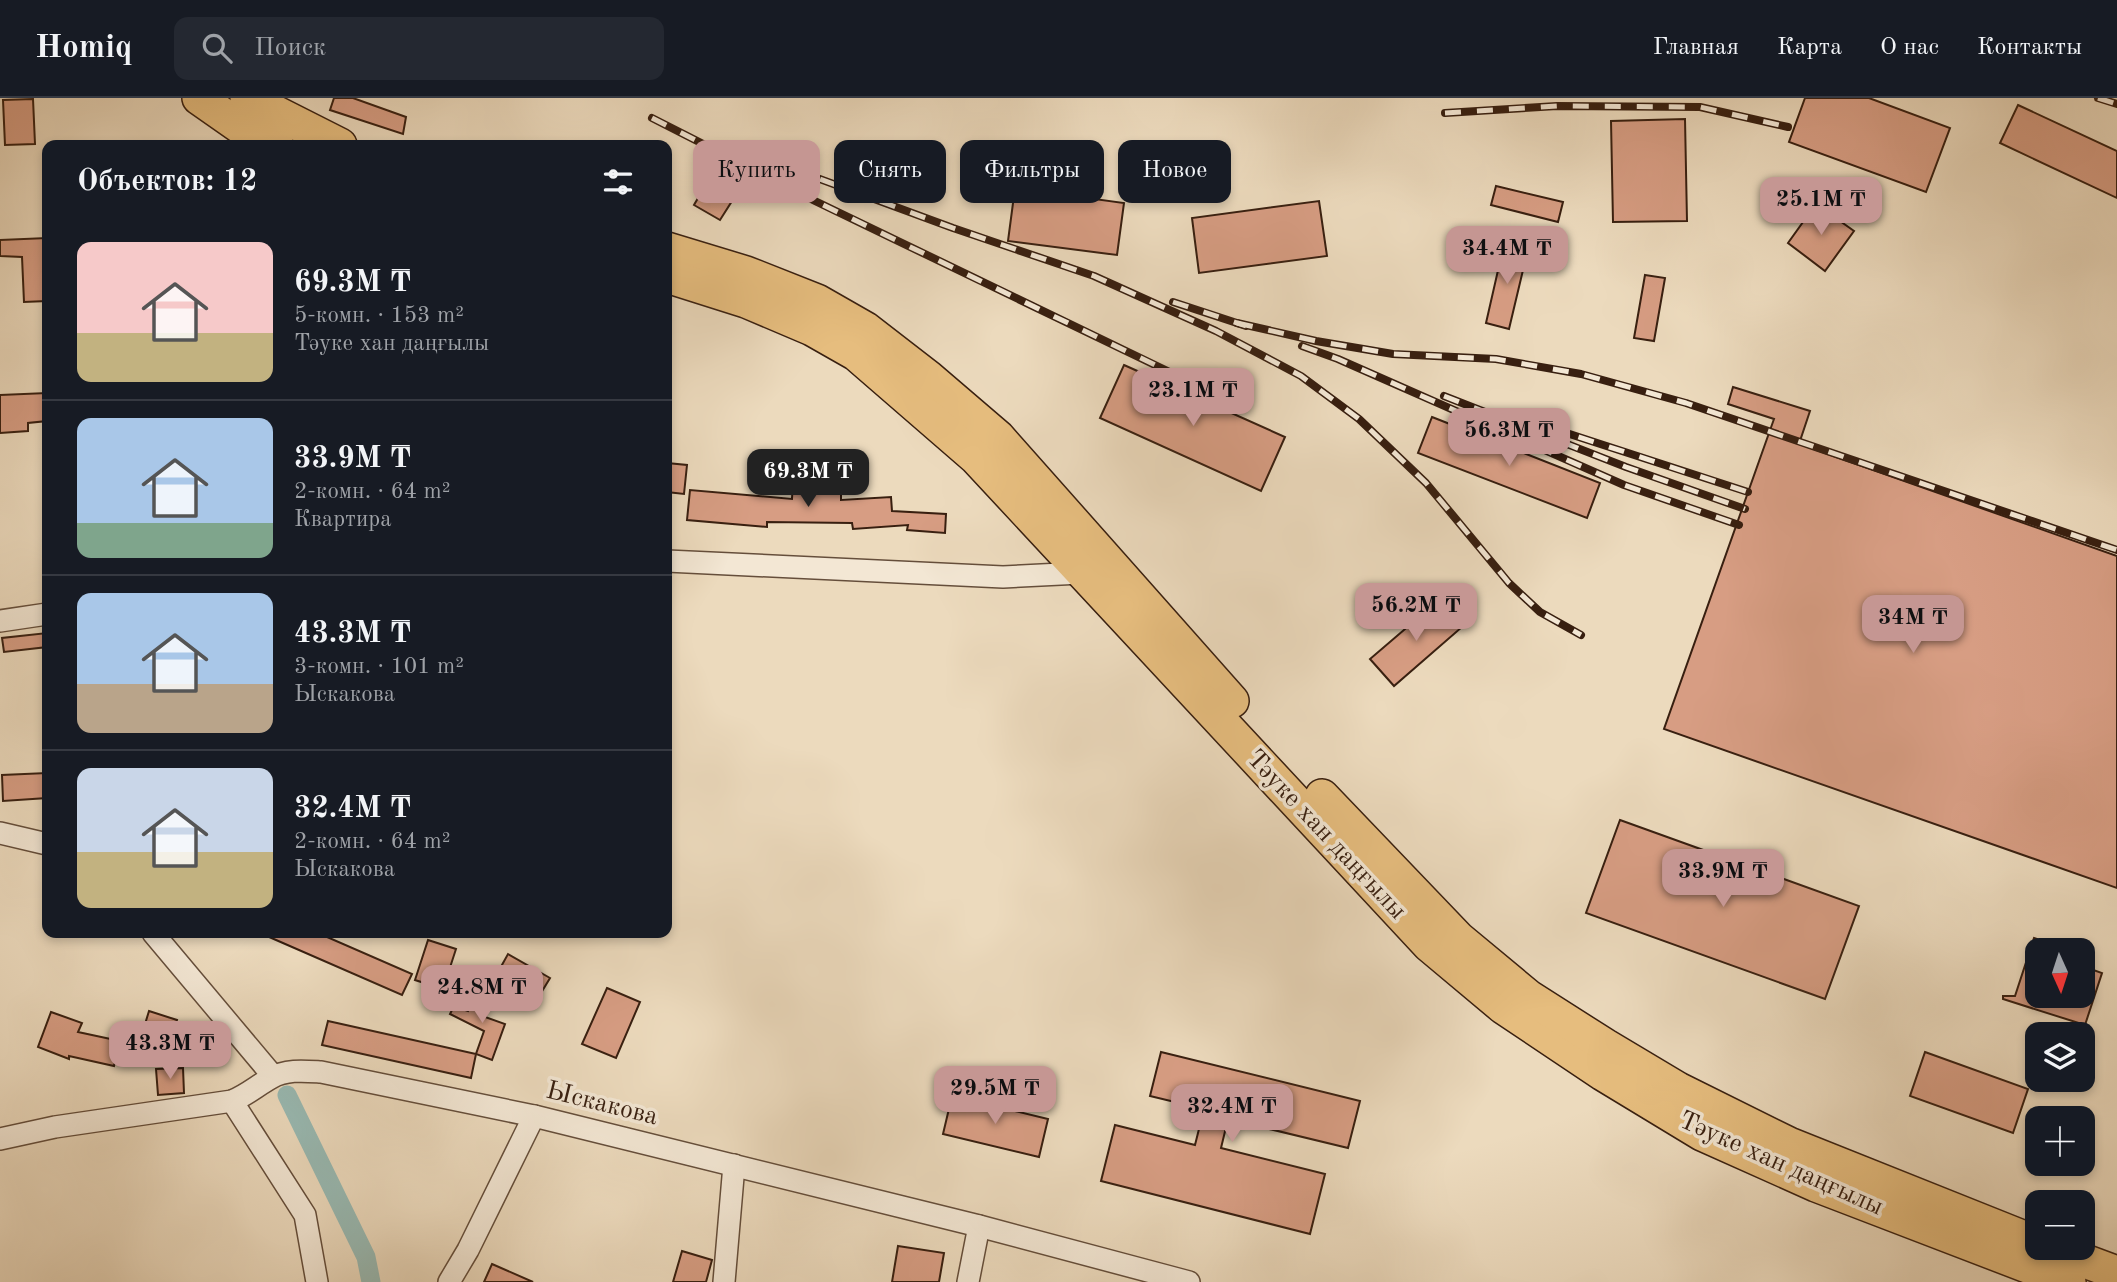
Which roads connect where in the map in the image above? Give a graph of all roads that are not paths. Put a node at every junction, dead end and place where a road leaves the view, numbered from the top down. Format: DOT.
graph roads {
  1 [pos="199,98"];
  2 [pos="247,98"];
  3 [pos="265,140"];
  4 [pos="330,140"];
  5 [pos="672,251"];
  6 [pos="672,278"];
  7 [pos="987,448"];
  8 [pos="672,561"];
  9 [pos="1081,573"];
  10 [pos="42,615"];
  11 [pos="0,621"];
  12 [pos="1198,681"];
  13 [pos="0,833"];
  14 [pos="42,843"];
  15 [pos="157,938"];
  16 [pos="273,1076"];
  17 [pos="232,1101"];
  18 [pos="534,1116"];
  19 [pos="0,1139"];
  20 [pos="734,1166"];
  21 [pos="979,1226"];
  22 [pos="2025,1238"];
  23 [pos="2082,1260"];
  24 [pos="2117,1273"];
  25 [pos="317,1282"];
  26 [pos="449,1282"];
  27 [pos="724,1282"];
  28 [pos="968,1282"];
  29 [pos="1189,1282"];
  30 [pos="2069,1282"];
  1 -- 3 [label="main road"];
  2 -- 4 [label="main road"];
  5 -- 7 [label="main road, Тәуке хан даңғылы"];
  6 -- 7 [label="main road, Тәуке хан даңғылы"];
  7 -- 9 [label="main road, Тәуке хан даңғылы"];
  7 -- 12 [label="main road, Тәуке хан даңғылы"];
  8 -- 9 [label="street"];
  9 -- 12 [label="main road, Тәуке хан даңғылы"];
  10 -- 11 [label="street"];
  12 -- 22 [label="main road, Тәуке хан даңғылы"];
  12 -- 30 [label="main road, Тәуке хан даңғылы"];
  13 -- 14 [label="street"];
  15 -- 16 [label="street"];
  16 -- 17 [label="street, Ыскакова"];
  16 -- 18 [label="street, Ыскакова"];
  17 -- 19 [label="street, Ыскакова"];
  17 -- 25 [label="street"];
  18 -- 20 [label="street, Ыскакова"];
  18 -- 26 [label="street"];
  20 -- 21 [label="street, Ыскакова"];
  20 -- 27 [label="street"];
  21 -- 28 [label="street"];
  21 -- 29 [label="street, Ыскакова"];
  23 -- 24 [label="main road"];
}
